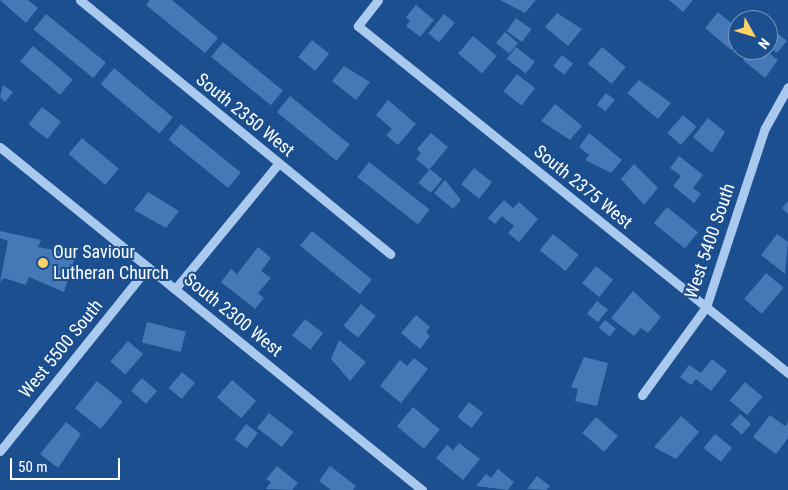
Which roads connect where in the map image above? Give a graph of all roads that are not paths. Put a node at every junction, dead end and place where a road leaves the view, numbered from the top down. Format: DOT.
graph roads {
  1 [pos="80,0"];
  2 [pos="378,0"];
  3 [pos="788,87"];
  4 [pos="0,147"];
  5 [pos="279,163"];
  6 [pos="390,254"];
  7 [pos="148,267"];
  8 [pos="175,289"];
  9 [pos="706,307"];
  10 [pos="788,373"];
  11 [pos="642,395"];
  12 [pos="0,451"];
  13 [pos="422,490"];
  1 -- 5 [label="street, South 2350 West"];
  2 -- 9 [label="street, South 2375 West"];
  3 -- 9 [label="street, West 5400 South"];
  4 -- 7 [label="street, South 2300 West"];
  5 -- 6 [label="street, South 2350 West"];
  5 -- 8 [label="street"];
  7 -- 8 [label="street, South 2300 West"];
  7 -- 12 [label="street, West 5500 South"];
  8 -- 13 [label="street, South 2300 West"];
  9 -- 10 [label="street, South 2375 West"];
  9 -- 11 [label="street, West 5400 South"];
}
